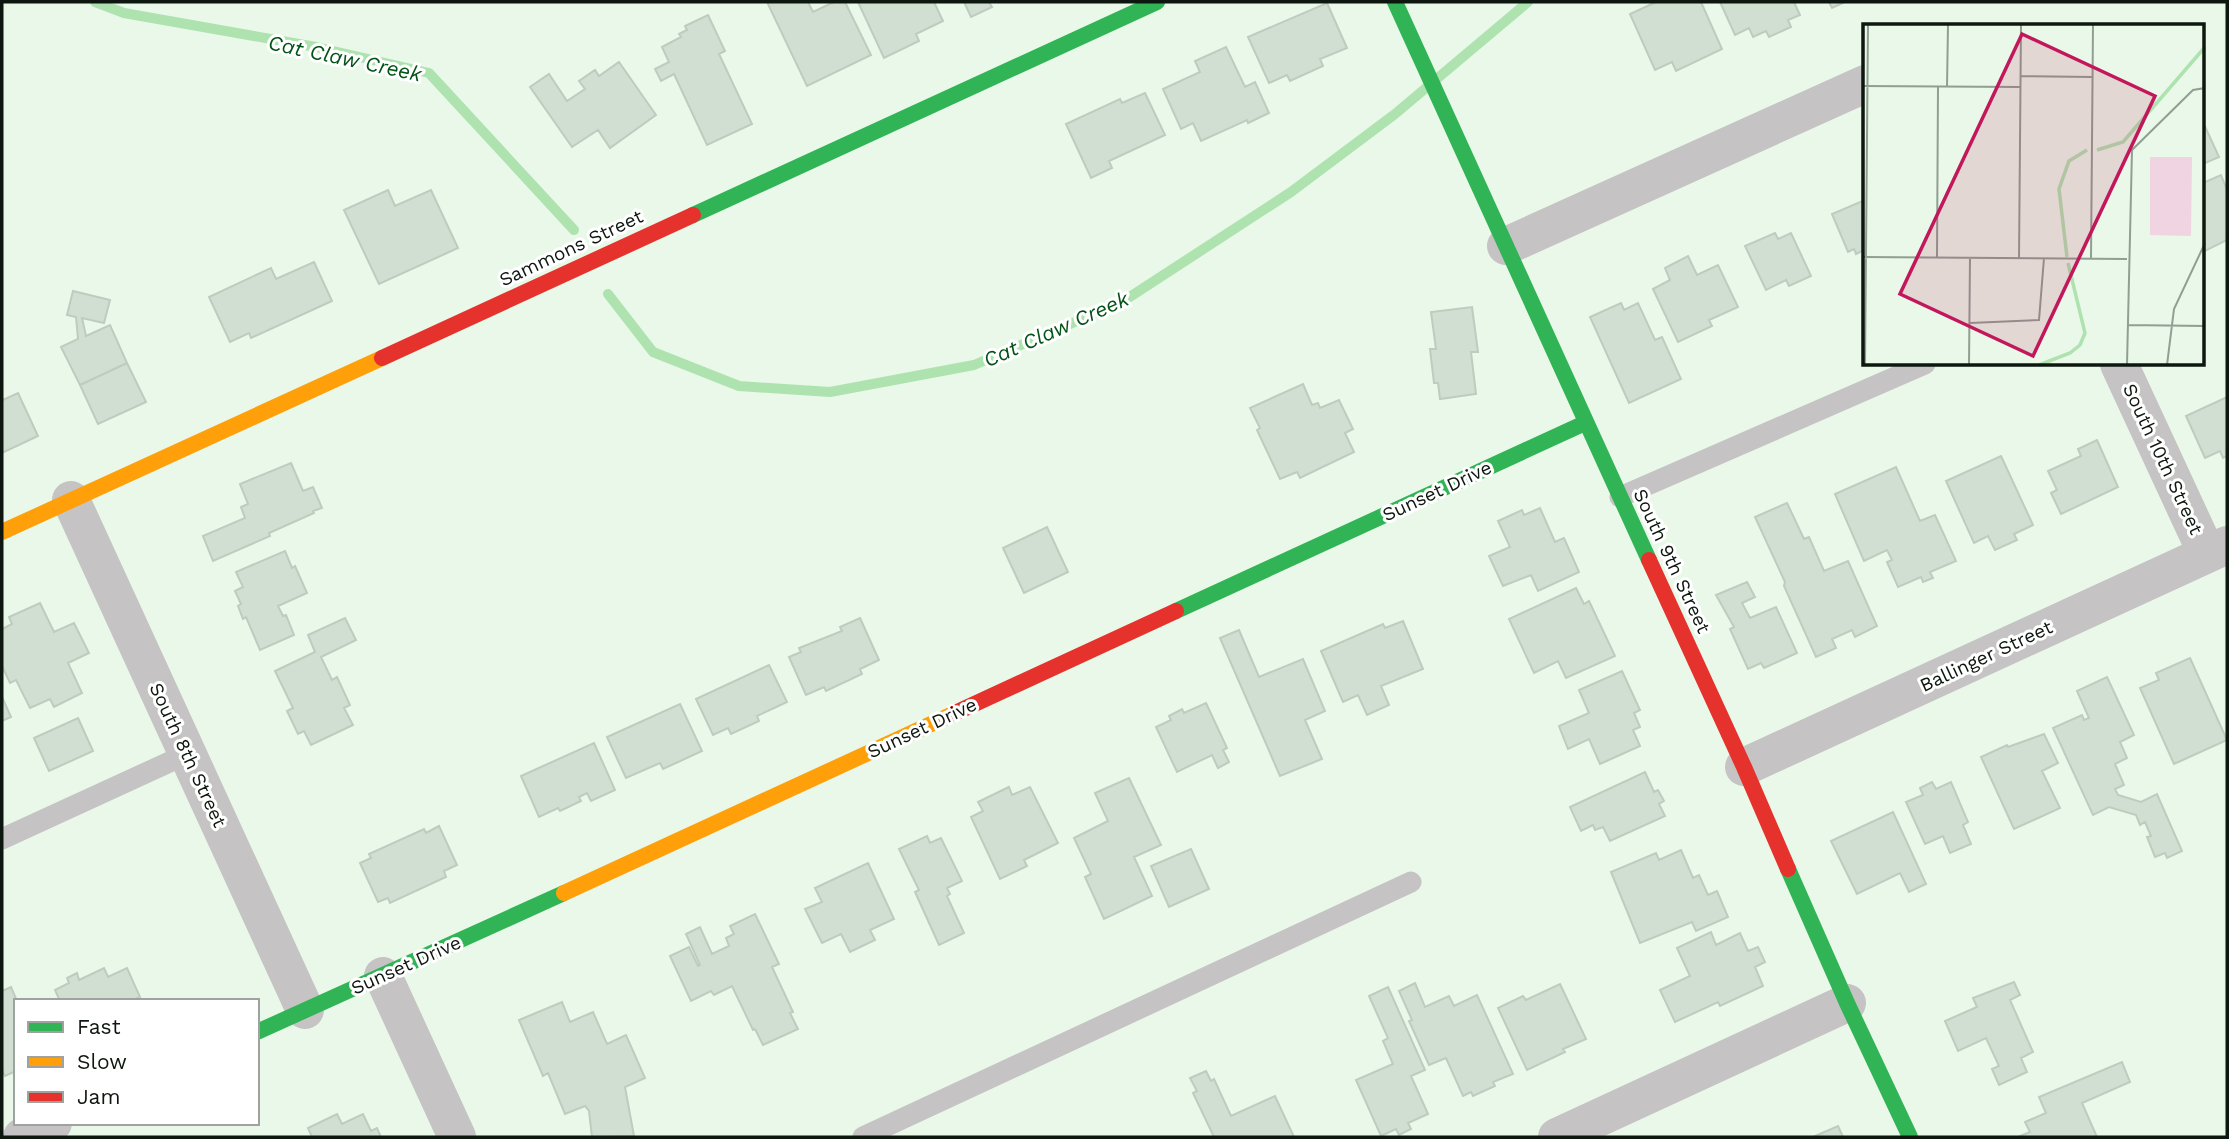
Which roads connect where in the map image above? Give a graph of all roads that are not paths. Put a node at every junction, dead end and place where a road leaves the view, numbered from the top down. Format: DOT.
graph roads {
  1 [pos="1157,2"];
  2 [pos="1395,2"];
  3 [pos="1863,85"];
  4 [pos="1506,246"];
  5 [pos="1920,366"];
  6 [pos="2120,366"];
  7 [pos="1585,423"];
  8 [pos="1619,496"];
  9 [pos="71,500"];
  10 [pos="2,532"];
  11 [pos="2217,550"];
  12 [pos="187,754"];
  13 [pos="1744,767"];
  14 [pos="2,839"];
  15 [pos="1411,882"];
  16 [pos="383,976"];
  17 [pos="1847,1003"];
  18 [pos="305,1010"];
  19 [pos="259,1031"];
  20 [pos="49,1125"];
  21 [pos="22,1137"];
  22 [pos="457,1137"];
  23 [pos="863,1137"];
  24 [pos="1557,1137"];
  25 [pos="1910,1137"];
  1 -- 9 [label="street, Sammons Street"];
  2 -- 4 [label="street, South 9th Street"];
  3 -- 4 [label="street"];
  4 -- 7 [label="street, South 9th Street"];
  5 -- 8 [label="lane"];
  6 -- 11 [label="street, South 10th Street"];
  7 -- 8 [label="street, South 9th Street"];
  7 -- 16 [label="street, Sunset Drive"];
  8 -- 13 [label="street, South 9th Street"];
  9 -- 10 [label="street, Sammons Street"];
  9 -- 12 [label="street, South 8th Street"];
  11 -- 13 [label="street, Ballinger Street"];
  12 -- 14 [label="lane"];
  12 -- 18 [label="street, South 8th Street"];
  13 -- 17 [label="street, South 9th Street"];
  15 -- 23 [label="lane"];
  16 -- 18 [label="street, Sunset Drive"];
  16 -- 22 [label="street"];
  17 -- 24 [label="street"];
  17 -- 25 [label="street, South 9th Street"];
  18 -- 19 [label="street, Sunset Drive"];
  20 -- 21 [label="street"];
}
